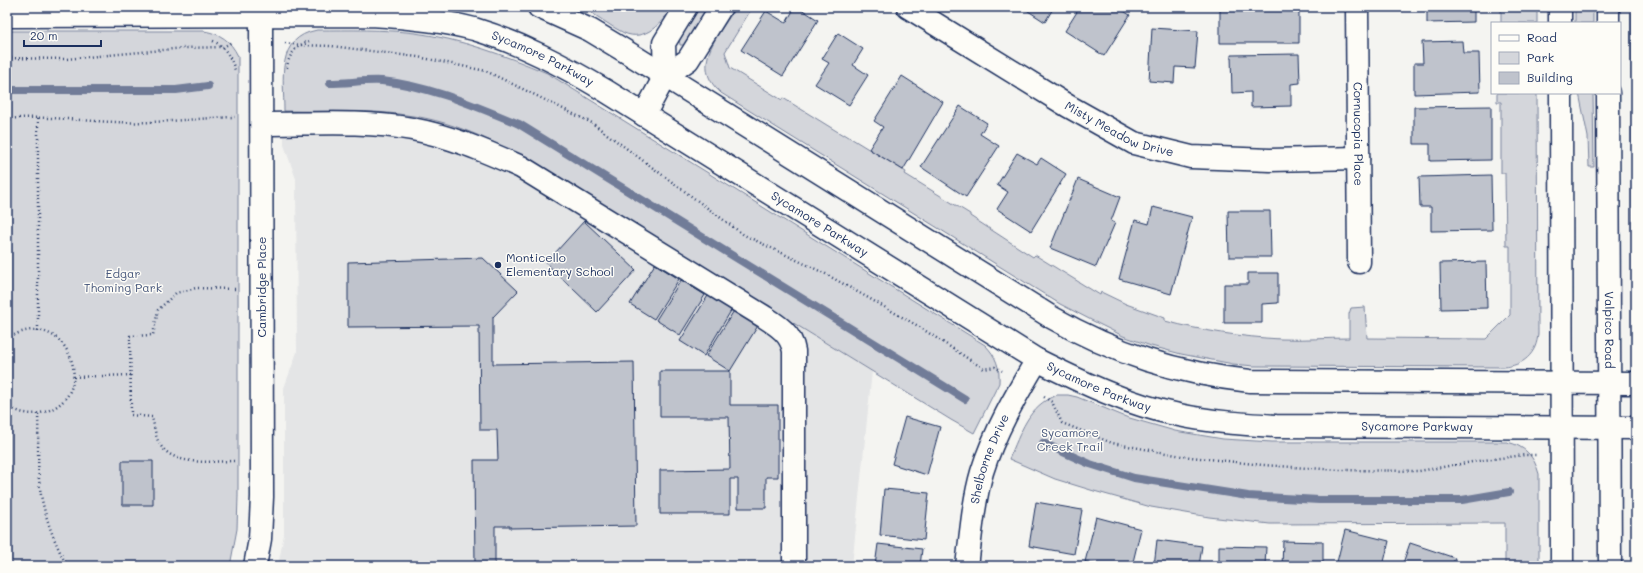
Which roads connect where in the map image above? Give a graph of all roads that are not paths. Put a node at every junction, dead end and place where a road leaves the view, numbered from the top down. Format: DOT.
graph roads {
  1 [pos="539,7"];
  2 [pos="686,7"];
  3 [pos="721,7"];
  4 [pos="908,7"];
  5 [pos="1357,7"];
  6 [pos="1560,7"];
  7 [pos="1608,7"];
  8 [pos="262,11"];
  9 [pos="7,16"];
  10 [pos="1560,22"];
  11 [pos="1608,22"];
  12 [pos="665,76"];
  13 [pos="1561,94"];
  14 [pos="1608,94"];
  15 [pos="644,115"];
  16 [pos="262,124"];
  17 [pos="1358,158"];
  18 [pos="1359,262"];
  19 [pos="1038,360"];
  20 [pos="1609,383"];
  21 [pos="1636,383"];
  22 [pos="1562,384"];
  23 [pos="1562,427"];
  24 [pos="1609,427"];
  25 [pos="1636,428"];
  26 [pos="255,566"];
  27 [pos="794,566"];
  28 [pos="967,566"];
  29 [pos="1562,566"];
  30 [pos="1610,566"];
  1 -- 12 [label="main road"];
  2 -- 12 [label="main road"];
  3 -- 12 [label="main road"];
  4 -- 17 [label="main road, Misty Meadow Drive"];
  5 -- 17 [label="main road, Cornucopia Place"];
  6 -- 10 [label="main road"];
  7 -- 11 [label="main road"];
  8 -- 9 [label="main road, Sycamore Parkway"];
  8 -- 15 [label="main road, Sycamore Parkway"];
  8 -- 16 [label="main road, Cambridge Place"];
  12 -- 15 [label="main road"];
  12 -- 22 [label="main road"];
  13 -- 22 [label="main road"];
  14 -- 20 [label="main road, Valpico Road"];
  15 -- 19 [label="main road, Sycamore Parkway"];
  16 -- 26 [label="main road, Cambridge Place"];
  16 -- 27 [label="main road"];
  17 -- 18 [label="main road, Cornucopia Place"];
  19 -- 23 [label="main road, Sycamore Parkway"];
  19 -- 28 [label="main road, Shelborne Drive"];
  20 -- 21 [label="main road"];
  20 -- 22 [label="main road"];
  20 -- 24 [label="main road, Valpico Road"];
  22 -- 23 [label="main road"];
  23 -- 24 [label="main road, Sycamore Parkway"];
  23 -- 29 [label="main road"];
  24 -- 25 [label="main road, Sycamore Parkway"];
  24 -- 30 [label="main road, Valpico Road"];
}
